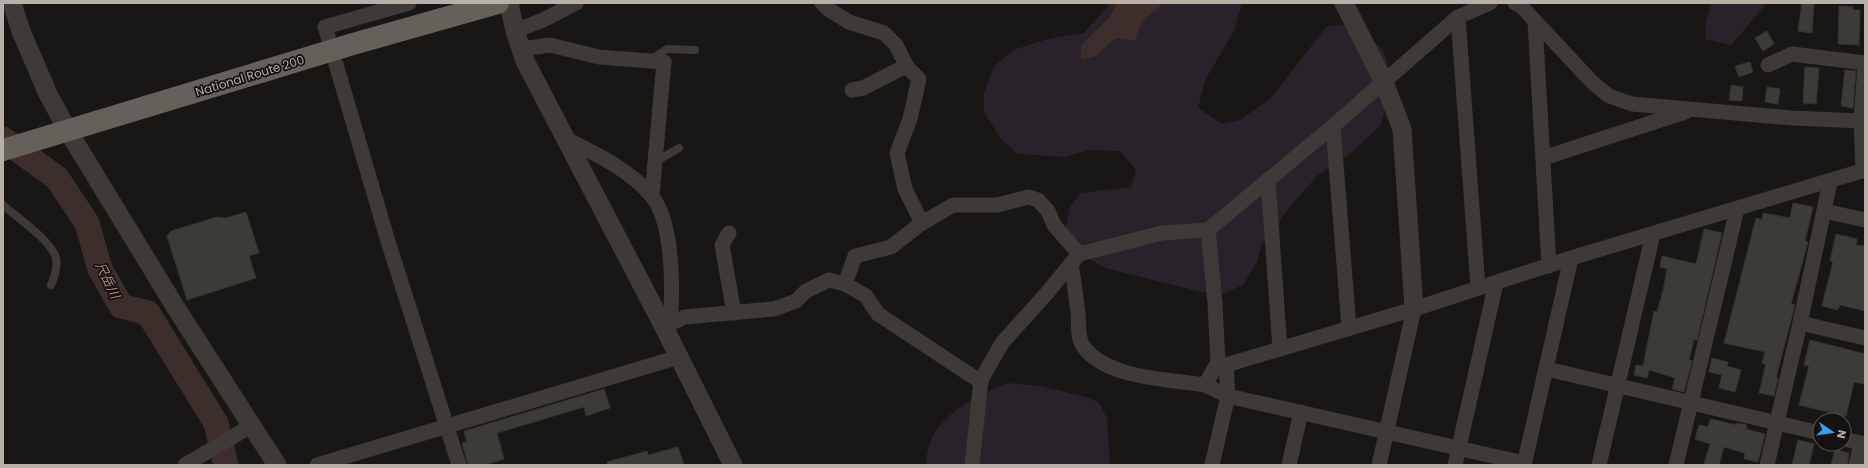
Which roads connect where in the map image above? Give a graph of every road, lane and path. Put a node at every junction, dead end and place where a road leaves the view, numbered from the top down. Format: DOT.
graph roads {
  1 [pos="12,3"];
  2 [pos="409,3"];
  3 [pos="498,3"];
  4 [pos="509,3"];
  5 [pos="576,3"];
  6 [pos="822,3"];
  7 [pos="1344,3"];
  8 [pos="1490,3"];
  9 [pos="1523,4"];
  10 [pos="1458,17"];
  11 [pos="1535,22"];
  12 [pos="515,31"];
  13 [pos="328,37"];
  14 [pos="521,49"];
  15 [pos="695,50"];
  16 [pos="650,61"];
  17 [pos="336,64"];
  18 [pos="1865,64"];
  19 [pos="1768,65"];
  20 [pos="908,67"];
  21 [pos="1384,82"];
  22 [pos="852,90"];
  23 [pos="1692,109"];
  24 [pos="1861,121"];
  25 [pos="1333,126"];
  26 [pos="68,131"];
  27 [pos="566,139"];
  28 [pos="679,148"];
  29 [pos="3,150"];
  30 [pos="1543,158"];
  31 [pos="655,162"];
  32 [pos="1864,170"];
  33 [pos="1268,180"];
  34 [pos="1830,182"];
  35 [pos="652,195"];
  36 [pos="3,205"];
  37 [pos="1737,209"];
  38 [pos="1824,211"];
  39 [pos="1865,220"];
  40 [pos="922,223"];
  41 [pos="1208,230"];
  42 [pos="729,233"];
  43 [pos="1653,234"];
  44 [pos="1571,258"];
  45 [pos="1075,259"];
  46 [pos="1549,266"];
  47 [pos="1496,283"];
  48 [pos="845,284"];
  49 [pos="51,285"];
  50 [pos="1478,288"];
  51 [pos="1414,309"];
  52 [pos="734,313"];
  53 [pos="1800,323"];
  54 [pos="667,326"];
  55 [pos="1348,328"];
  56 [pos="1865,338"];
  57 [pos="1280,348"];
  58 [pos="679,357"];
  59 [pos="1222,363"];
  60 [pos="1547,369"];
  61 [pos="981,382"];
  62 [pos="1205,385"];
  63 [pos="1618,385"];
  64 [pos="1228,396"];
  65 [pos="1690,402"];
  66 [pos="1302,412"];
  67 [pos="1777,422"];
  68 [pos="251,426"];
  69 [pos="447,426"];
  70 [pos="1387,431"];
  71 [pos="1812,431"];
  72 [pos="1852,441"];
  73 [pos="1863,444"];
  74 [pos="1459,448"];
  75 [pos="1524,464"];
  76 [pos="186,465"];
  77 [pos="277,465"];
  78 [pos="317,465"];
  79 [pos="459,465"];
  80 [pos="733,465"];
  81 [pos="972,465"];
  82 [pos="1212,465"];
  83 [pos="1289,465"];
  84 [pos="1379,465"];
  85 [pos="1455,465"];
  86 [pos="1599,465"];
  87 [pos="1676,465"];
  88 [pos="1767,465"];
  89 [pos="1856,465"];
  1 -- 26 [label="street"];
  2 -- 13 [label="street"];
  3 -- 26 [label="highway, National Route 200"];
  4 -- 12 [label="street"];
  5 -- 12 [label="street"];
  6 -- 20 [label="street"];
  7 -- 21 [label="street"];
  8 -- 10 [label="street"];
  9 -- 11 [label="street"];
  10 -- 21 [label="street"];
  10 -- 50 [label="street"];
  11 -- 23 [label="street"];
  11 -- 30 [label="street"];
  12 -- 14 [label="street"];
  14 -- 16 [label="street"];
  14 -- 27 [label="street"];
  15 -- 16 [label="lane"];
  16 -- 31 [label="street"];
  17 -- 69 [label="street"];
  18 -- 19 [label="street"];
  18 -- 24 [label="street"];
  20 -- 22 [label="street"];
  20 -- 40 [label="street"];
  21 -- 25 [label="street"];
  21 -- 51 [label="street"];
  23 -- 24 [label="street"];
  23 -- 30 [label="street"];
  24 -- 32 [label="street"];
  25 -- 33 [label="street"];
  25 -- 55 [label="street"];
  26 -- 29 [label="highway, National Route 200"];
  26 -- 68 [label="street"];
  27 -- 35 [label="street"];
  27 -- 54 [label="street"];
  28 -- 31 [label="lane"];
  30 -- 46 [label="street"];
  31 -- 35 [label="street"];
  32 -- 34 [label="street"];
  33 -- 41 [label="street"];
  33 -- 57 [label="street"];
  34 -- 37 [label="street"];
  34 -- 38 [label="street"];
  35 -- 54 [label="street"];
  36 -- 49 [label="lane"];
  37 -- 43 [label="street"];
  37 -- 65 [label="street"];
  38 -- 39 [label="street"];
  38 -- 53 [label="street"];
  40 -- 45 [label="street"];
  40 -- 48 [label="street"];
  41 -- 45 [label="street"];
  41 -- 59 [label="street"];
  42 -- 52 [label="street"];
  43 -- 44 [label="street"];
  43 -- 63 [label="street"];
  44 -- 46 [label="street"];
  44 -- 60 [label="street"];
  45 -- 61 [label="street"];
  45 -- 62 [label="street"];
  46 -- 47 [label="street"];
  47 -- 50 [label="street"];
  47 -- 74 [label="street"];
  48 -- 52 [label="street"];
  48 -- 61 [label="street"];
  50 -- 51 [label="street"];
  51 -- 55 [label="street"];
  51 -- 70 [label="street"];
  52 -- 54 [label="street"];
  53 -- 56 [label="street"];
  53 -- 67 [label="street"];
  54 -- 58 [label="street"];
  55 -- 57 [label="street"];
  57 -- 59 [label="street"];
  58 -- 69 [label="street"];
  58 -- 80 [label="street"];
  59 -- 62 [label="street"];
  59 -- 64 [label="street"];
  60 -- 63 [label="street"];
  60 -- 75 [label="street"];
  61 -- 81 [label="street"];
  62 -- 64 [label="street"];
  63 -- 65 [label="street"];
  63 -- 86 [label="street"];
  64 -- 66 [label="street"];
  64 -- 82 [label="street"];
  65 -- 67 [label="street"];
  65 -- 87 [label="street"];
  66 -- 70 [label="street"];
  66 -- 83 [label="street"];
  67 -- 71 [label="street"];
  67 -- 88 [label="street"];
  68 -- 76 [label="street"];
  68 -- 77 [label="street"];
  69 -- 78 [label="street"];
  69 -- 79 [label="street"];
  70 -- 74 [label="street"];
  70 -- 84 [label="street"];
  72 -- 73 [label="street"];
  73 -- 89 [label="street"];
  74 -- 75 [label="street"];
  74 -- 85 [label="street"];
}
